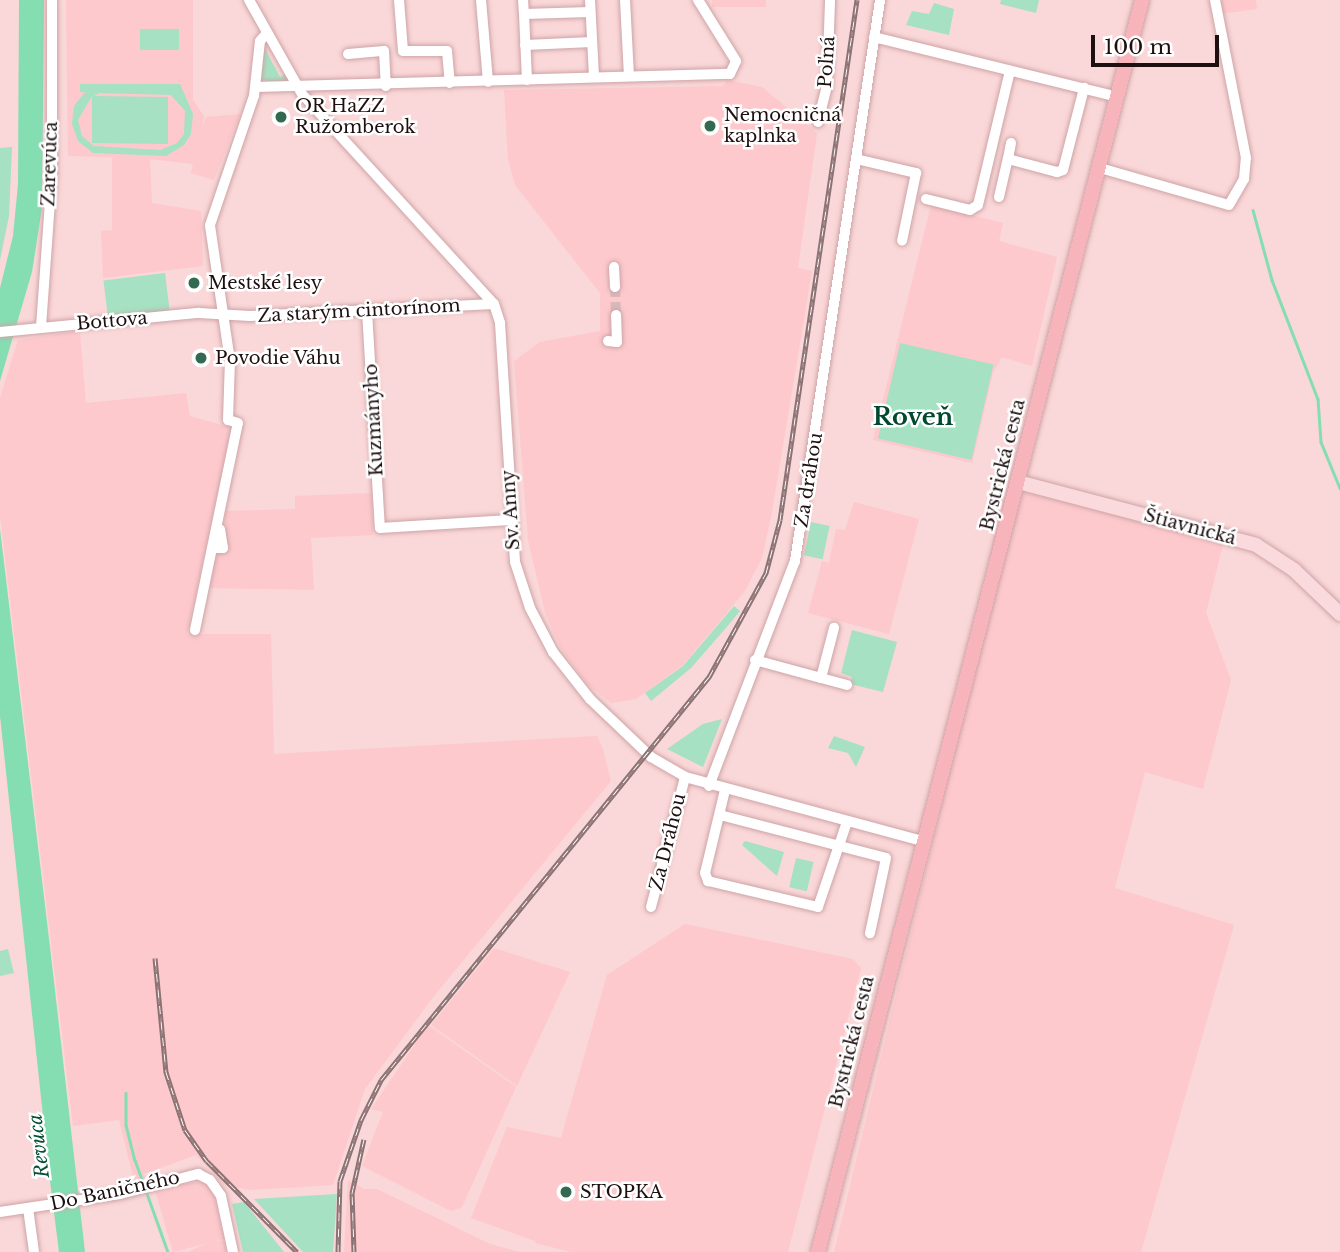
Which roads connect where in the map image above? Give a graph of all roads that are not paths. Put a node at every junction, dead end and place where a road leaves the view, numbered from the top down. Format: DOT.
graph roads {
  1 [pos="52,0"];
  2 [pos="248,0"];
  3 [pos="399,0"];
  4 [pos="481,0"];
  5 [pos="523,0"];
  6 [pos="590,0"];
  7 [pos="625,0"];
  8 [pos="698,0"];
  9 [pos="830,0"];
  10 [pos="880,0"];
  11 [pos="1142,0"];
  12 [pos="1215,0"];
  13 [pos="590,12"];
  14 [pos="524,14"];
  15 [pos="267,33"];
  16 [pos="874,37"];
  17 [pos="592,42"];
  18 [pos="525,44"];
  19 [pos="348,54"];
  20 [pos="1010,71"];
  21 [pos="629,76"];
  22 [pos="594,77"];
  23 [pos="527,80"];
  24 [pos="488,82"];
  25 [pos="450,83"];
  26 [pos="386,86"];
  27 [pos="256,87"];
  28 [pos="298,87"];
  29 [pos="1084,88"];
  30 [pos="1118,97"];
  31 [pos="818,122"];
  32 [pos="1012,143"];
  33 [pos="856,159"];
  34 [pos="1008,159"];
  35 [pos="1100,168"];
  36 [pos="999,197"];
  37 [pos="928,199"];
  38 [pos="902,242"];
  39 [pos="614,267"];
  40 [pos="615,286"];
  41 [pos="494,304"];
  42 [pos="367,311"];
  43 [pos="224,314"];
  44 [pos="616,315"];
  45 [pos="41,327"];
  46 [pos="0,332"];
  47 [pos="608,341"];
  48 [pos="1018,482"];
  49 [pos="510,520"];
  50 [pos="1340,614"];
  51 [pos="834,628"];
  52 [pos="195,630"];
  53 [pos="755,660"];
  54 [pos="821,678"];
  55 [pos="847,685"];
  56 [pos="685,777"];
  57 [pos="709,786"];
  58 [pos="725,790"];
  59 [pos="720,815"];
  60 [pos="847,822"];
  61 [pos="923,841"];
  62 [pos="839,847"];
  63 [pos="651,907"];
  64 [pos="870,933"];
  65 [pos="28,1208"];
  66 [pos="0,1212"];
  67 [pos="34,1252"];
  68 [pos="233,1252"];
  69 [pos="818,1252"];
  1 -- 45 [label="street, Zarevúca"];
  2 -- 15 [label="street"];
  3 -- 25 [label="street"];
  4 -- 24 [label="street"];
  5 -- 14 [label="street"];
  6 -- 13 [label="street"];
  7 -- 21 [label="street"];
  8 -- 21 [label="street"];
  9 -- 31 [label="street, Poľná"];
  10 -- 16 [label="street, Za dráhou"];
  11 -- 30 [label="main road, Bystrická cesta"];
  12 -- 35 [label="street"];
  13 -- 14 [label="street"];
  13 -- 17 [label="street"];
  14 -- 18 [label="street"];
  15 -- 27 [label="street"];
  15 -- 28 [label="street"];
  16 -- 20 [label="street"];
  16 -- 33 [label="street, Za dráhou"];
  17 -- 18 [label="street"];
  17 -- 22 [label="street"];
  18 -- 23 [label="street"];
  19 -- 26 [label="street"];
  20 -- 29 [label="street"];
  20 -- 37 [label="street"];
  21 -- 22 [label="street"];
  22 -- 23 [label="street"];
  23 -- 24 [label="street"];
  24 -- 25 [label="street"];
  25 -- 26 [label="street"];
  26 -- 28 [label="street"];
  27 -- 28 [label="street"];
  27 -- 43 [label="street"];
  28 -- 41 [label="street"];
  29 -- 30 [label="street"];
  29 -- 34 [label="street"];
  30 -- 35 [label="main road, Bystrická cesta"];
  32 -- 34 [label="street"];
  33 -- 38 [label="street"];
  33 -- 53 [label="street, Za dráhou"];
  34 -- 36 [label="street"];
  35 -- 48 [label="main road, Bystrická cesta"];
  39 -- 40 [label="street"];
  41 -- 42 [label="street, Za starým cintorínom"];
  41 -- 49 [label="street, Sv. Anny"];
  42 -- 43 [label="street, Za starým cintorínom"];
  42 -- 49 [label="street, Kuzmányho"];
  43 -- 45 [label="street, Bottova"];
  43 -- 52 [label="street"];
  44 -- 47 [label="street"];
  45 -- 46 [label="street, Bottova"];
  48 -- 50 [label="street, Štiavnická"];
  48 -- 61 [label="main road, Bystrická cesta"];
  49 -- 56 [label="street, Sv. Anny"];
  51 -- 54 [label="street"];
  53 -- 54 [label="street"];
  53 -- 57 [label="street, Za dráhou"];
  54 -- 55 [label="street"];
  56 -- 57 [label="street"];
  56 -- 63 [label="street, Za Dráhou"];
  57 -- 58 [label="street"];
  58 -- 59 [label="street"];
  58 -- 60 [label="street"];
  59 -- 62 [label="street"];
  59 -- 62 [label="street"];
  60 -- 61 [label="street"];
  60 -- 62 [label="street"];
  61 -- 69 [label="main road, Bystrická cesta"];
  62 -- 64 [label="street"];
  65 -- 66 [label="street, Do Baničného"];
  65 -- 67 [label="street"];
  65 -- 68 [label="street, Do Baničného"];
}
